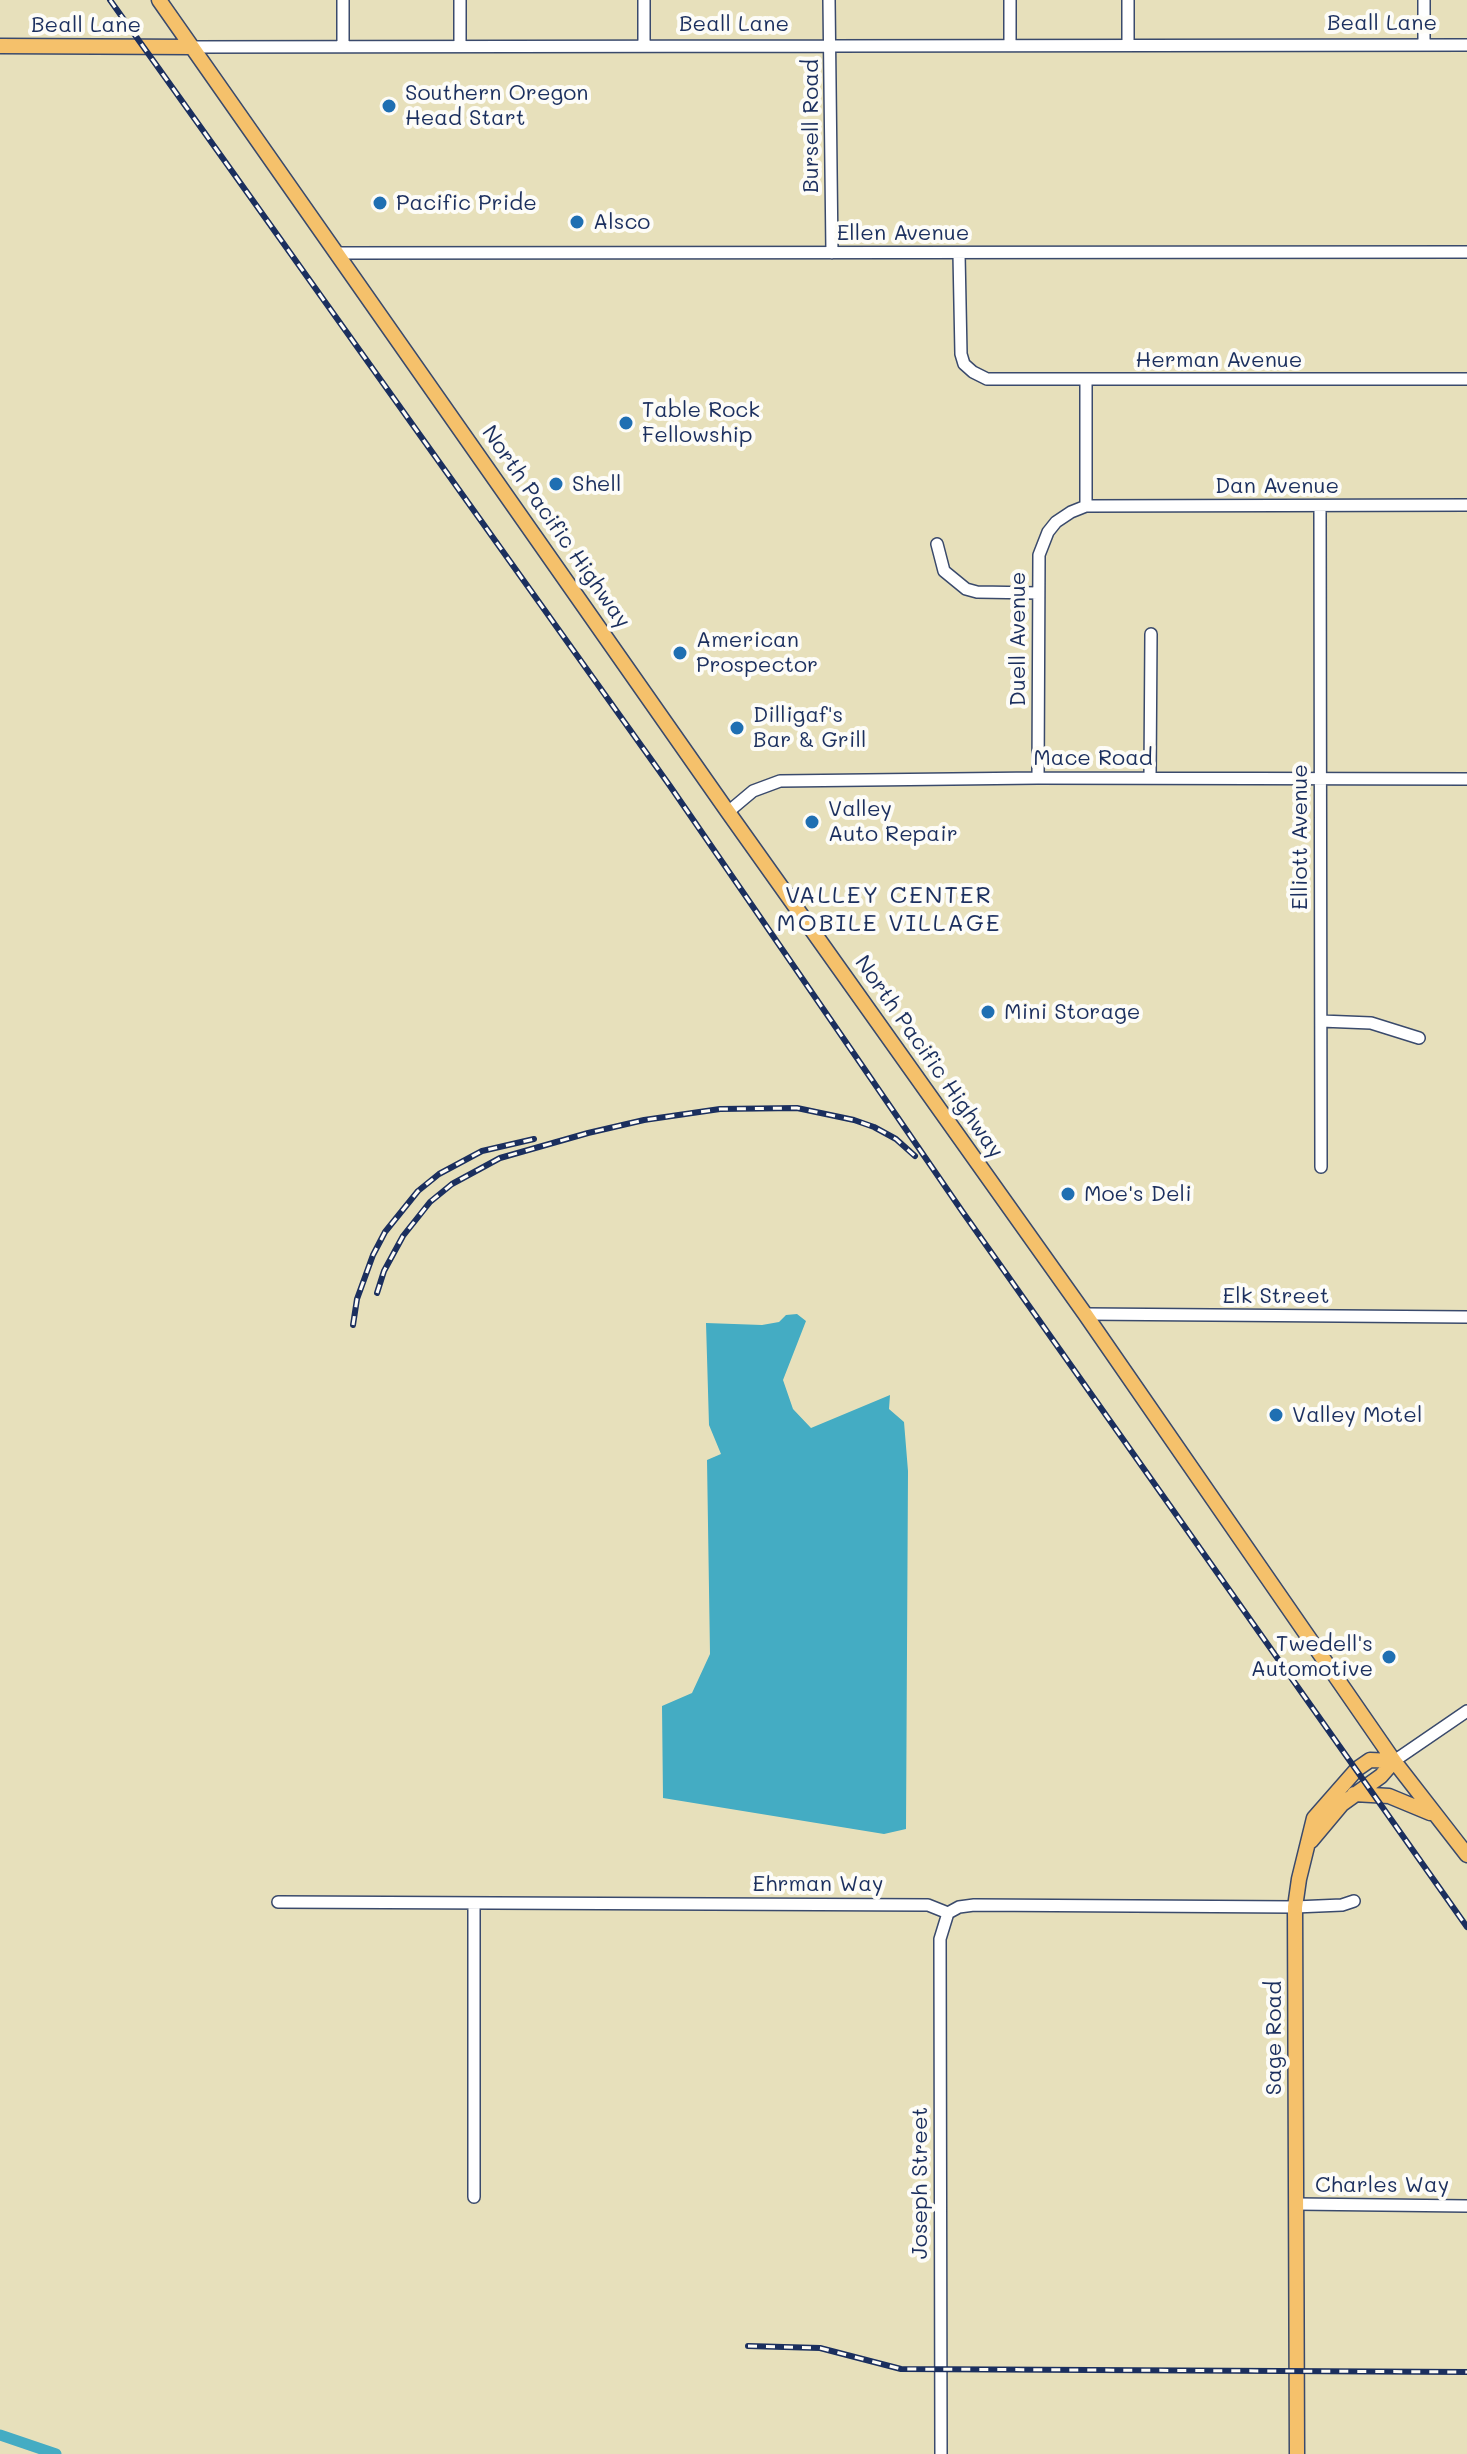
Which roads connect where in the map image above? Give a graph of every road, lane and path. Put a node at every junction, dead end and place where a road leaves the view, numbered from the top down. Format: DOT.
graph roads {
  1 [pos="159,0"];
  2 [pos="343,0"];
  3 [pos="460,0"];
  4 [pos="644,0"];
  5 [pos="829,0"];
  6 [pos="1010,0"];
  7 [pos="1128,0"];
  8 [pos="1424,0"];
  9 [pos="1010,44"];
  10 [pos="644,45"];
  11 [pos="1128,45"];
  12 [pos="1424,45"];
  13 [pos="1467,45"];
  14 [pos="0,46"];
  15 [pos="343,46"];
  16 [pos="460,46"];
  17 [pos="830,46"];
  18 [pos="192,47"];
  19 [pos="1467,252"];
  20 [pos="338,253"];
  21 [pos="832,253"];
  22 [pos="959,254"];
  23 [pos="1467,379"];
  24 [pos="1086,380"];
  25 [pos="1467,505"];
  26 [pos="1086,506"];
  27 [pos="1320,506"];
  28 [pos="937,544"];
  29 [pos="1038,593"];
  30 [pos="1151,634"];
  31 [pos="1038,778"];
  32 [pos="1150,778"];
  33 [pos="1467,779"];
  34 [pos="1320,780"];
  35 [pos="728,812"];
  36 [pos="1321,1021"];
  37 [pos="1419,1038"];
  38 [pos="1321,1167"];
  39 [pos="1085,1314"];
  40 [pos="1467,1317"];
  41 [pos="1467,1711"];
  42 [pos="1394,1761"];
  43 [pos="1354,1794"];
  44 [pos="1438,1818"];
  45 [pos="1308,1845"];
  46 [pos="1467,1855"];
  47 [pos="1354,1901"];
  48 [pos="278,1902"];
  49 [pos="474,1903"];
  50 [pos="1295,1907"];
  51 [pos="948,1913"];
  52 [pos="474,2197"];
  53 [pos="1297,2204"];
  54 [pos="1467,2206"];
  55 [pos="941,2454"];
  56 [pos="1297,2454"];
  1 -- 18 [label="main road, North Pacific Highway"];
  2 -- 15 [label="street"];
  3 -- 16 [label="street"];
  4 -- 10 [label="street"];
  5 -- 17 [label="street, Bursell Road"];
  6 -- 9 [label="street"];
  7 -- 11 [label="street"];
  8 -- 12 [label="street"];
  9 -- 11 [label="street, Beall Lane"];
  9 -- 17 [label="street, Beall Lane"];
  10 -- 16 [label="street, Beall Lane"];
  10 -- 17 [label="street, Beall Lane"];
  11 -- 12 [label="street, Beall Lane"];
  12 -- 13 [label="street, Beall Lane"];
  14 -- 18 [label="main road, Beall Lane"];
  15 -- 16 [label="street, Beall Lane"];
  15 -- 18 [label="street, Beall Lane"];
  17 -- 21 [label="street, Bursell Road"];
  18 -- 20 [label="main road, North Pacific Highway"];
  19 -- 22 [label="street, Ellen Avenue"];
  20 -- 21 [label="street, Ellen Avenue"];
  20 -- 35 [label="main road, North Pacific Highway"];
  21 -- 22 [label="street, Ellen Avenue"];
  22 -- 24 [label="street, Herman Avenue"];
  23 -- 24 [label="street, Herman Avenue"];
  24 -- 26 [label="street"];
  25 -- 27 [label="street, Dan Avenue"];
  26 -- 27 [label="street, Dan Avenue"];
  26 -- 29 [label="street, Duell Avenue"];
  27 -- 34 [label="street, Elliott Avenue"];
  28 -- 29 [label="street"];
  29 -- 31 [label="street, Duell Avenue"];
  30 -- 32 [label="street"];
  31 -- 32 [label="street, Mace Road"];
  31 -- 35 [label="street, Mace Road"];
  32 -- 34 [label="street, Mace Road"];
  33 -- 34 [label="street, Mace Road"];
  34 -- 36 [label="street, Elliott Avenue"];
  35 -- 39 [label="main road, North Pacific Highway"];
  36 -- 37 [label="street"];
  36 -- 38 [label="street, Elliott Avenue"];
  39 -- 40 [label="street, Elk Street"];
  39 -- 42 [label="main road, North Pacific Highway"];
  41 -- 42 [label="street, Sage Road"];
  42 -- 43 [label="main road"];
  42 -- 44 [label="main road, North Pacific Highway"];
  42 -- 45 [label="main road, Sage Road"];
  43 -- 44 [label="main road"];
  43 -- 45 [label="main road"];
  44 -- 46 [label="main road, North Pacific Highway"];
  45 -- 50 [label="main road, Sage Road"];
  47 -- 50 [label="street, Ehrman Way"];
  48 -- 49 [label="street, Ehrman Way"];
  49 -- 51 [label="street, Ehrman Way"];
  49 -- 52 [label="street"];
  50 -- 51 [label="street, Ehrman Way"];
  50 -- 53 [label="main road, Sage Road"];
  51 -- 55 [label="street, Joseph Street"];
  53 -- 54 [label="street, Charles Way"];
  53 -- 56 [label="main road, Sage Road"];
}
